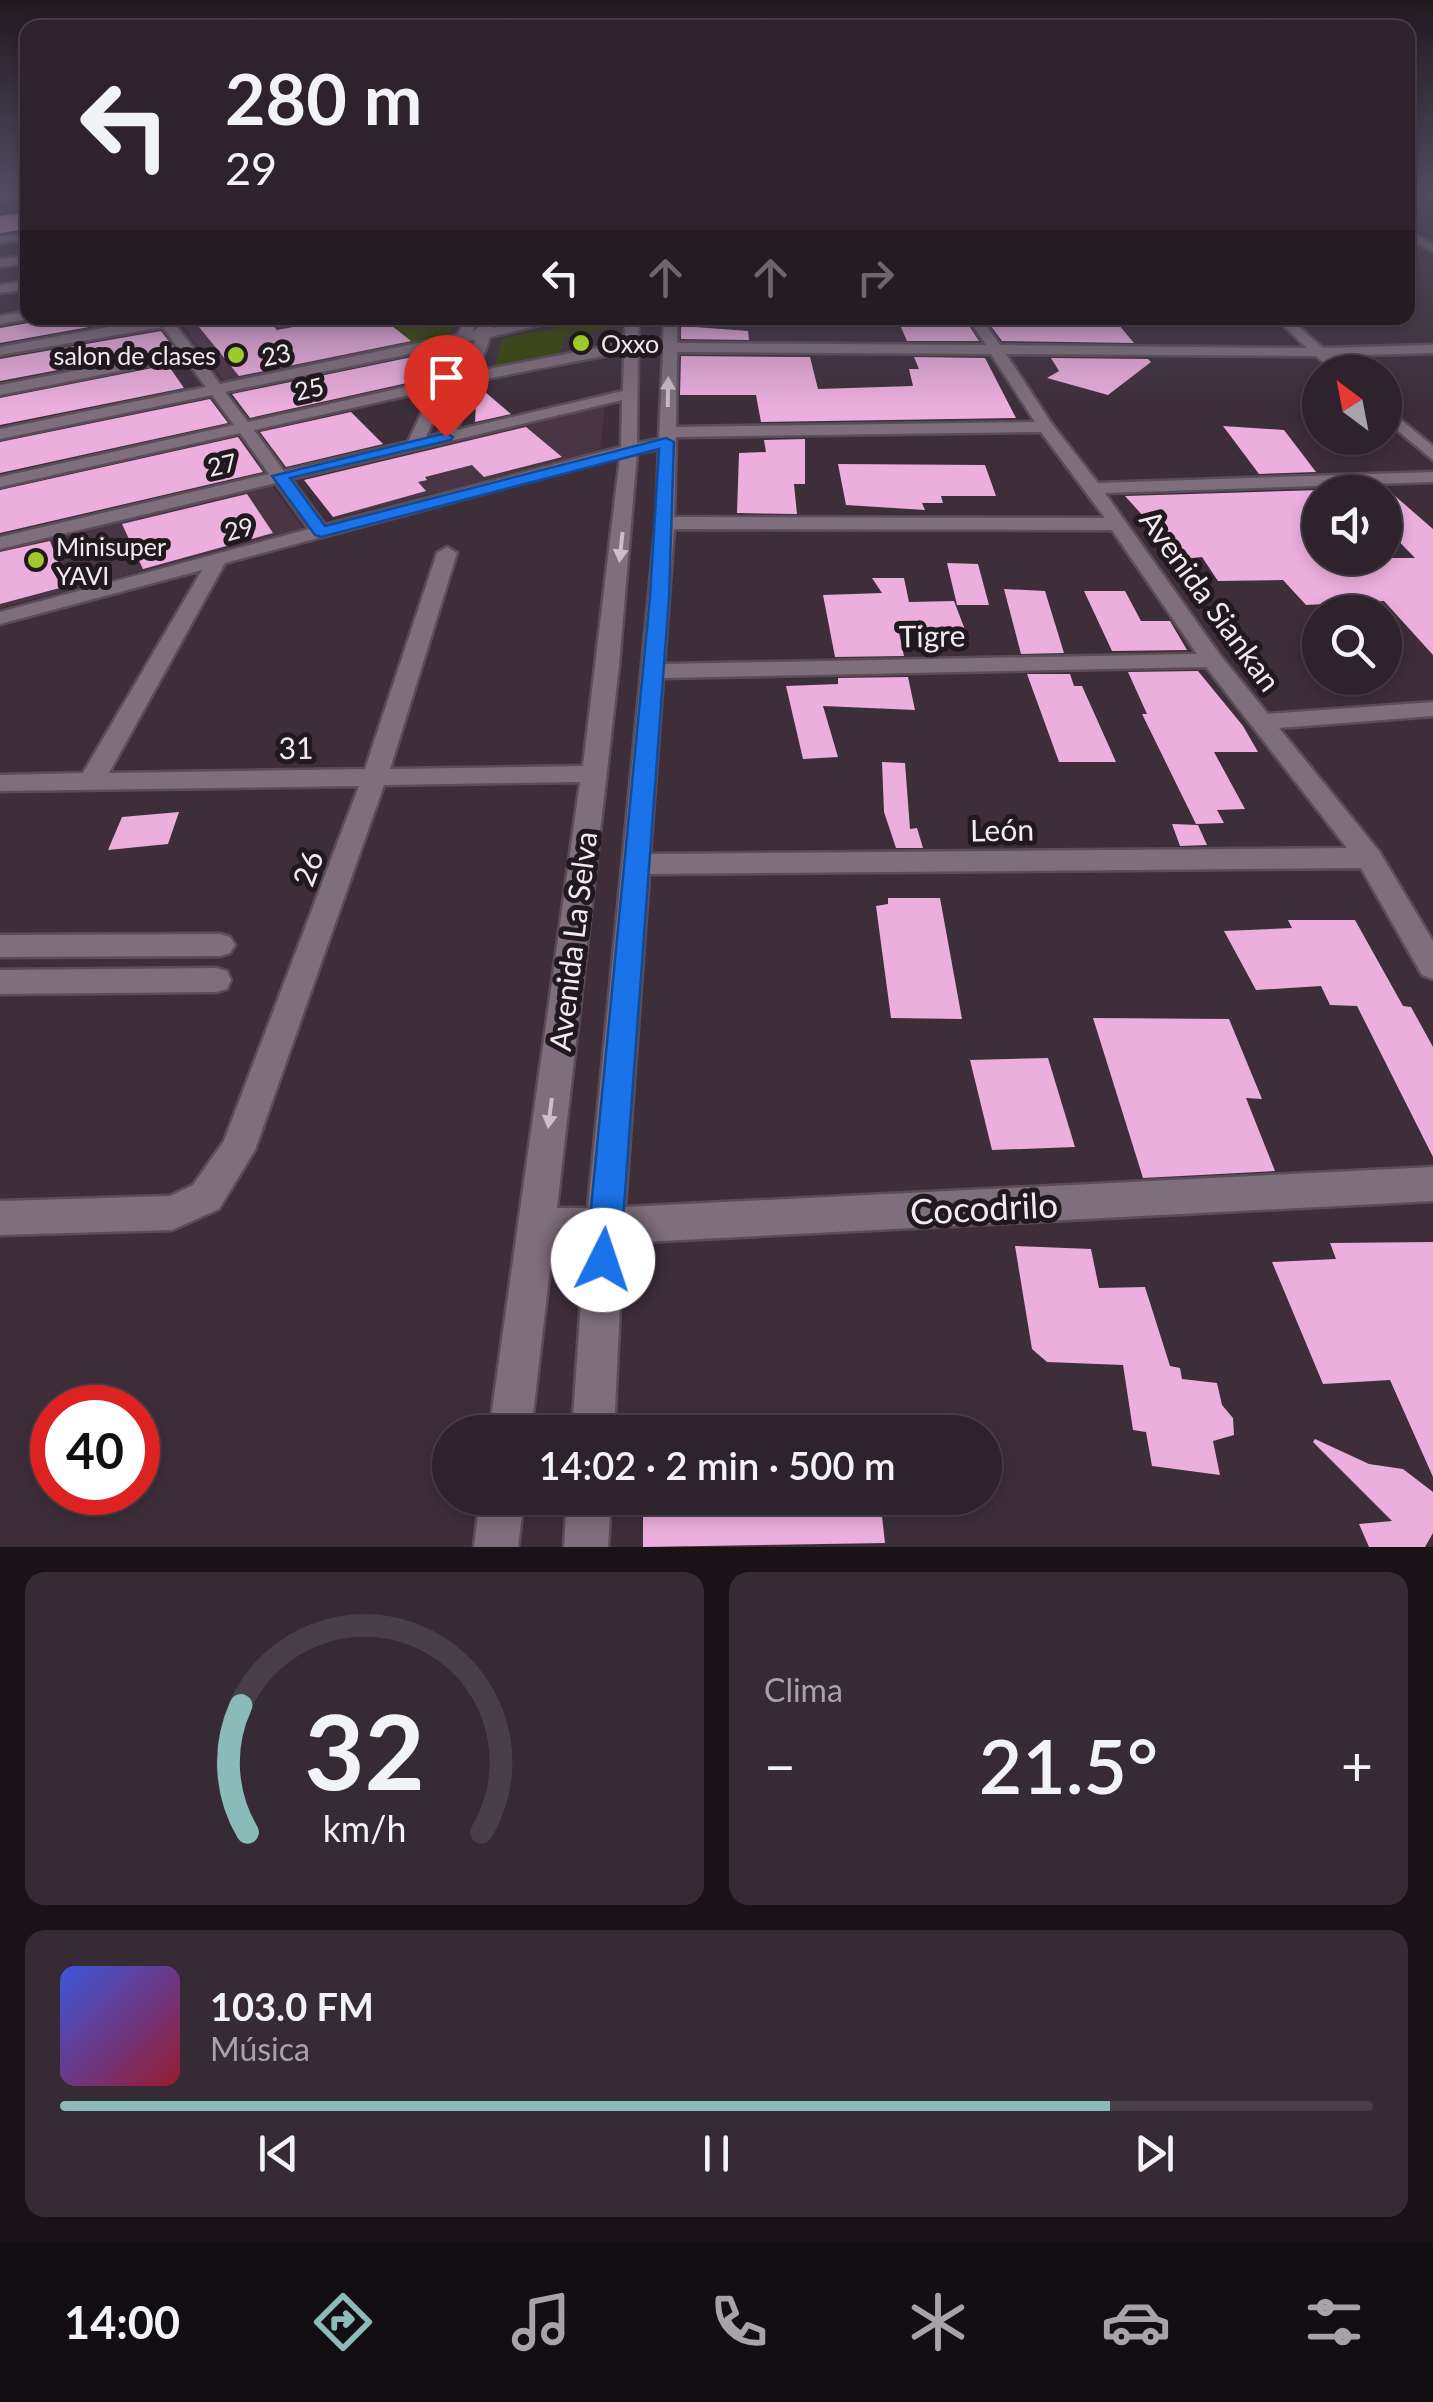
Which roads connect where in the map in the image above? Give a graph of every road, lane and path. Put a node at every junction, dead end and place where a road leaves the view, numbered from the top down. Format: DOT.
graph roads {
  1 [pos="138,325"];
  2 [pos="169,325"];
  3 [pos="469,325"];
  4 [pos="488,325"];
  5 [pos="528,325"];
  6 [pos="632,325"];
  7 [pos="670,325"];
  8 [pos="979,325"];
  9 [pos="1290,325"];
  10 [pos="485,334"];
  11 [pos="463,338"];
  12 [pos="630,347"];
  13 [pos="668,348"];
  14 [pos="1433,349"];
  15 [pos="0,351"];
  16 [pos="994,352"];
  17 [pos="1320,352"];
  18 [pos="190,353"];
  19 [pos="1323,355"];
  20 [pos="467,380"];
  21 [pos="442,384"];
  22 [pos="216,389"];
  23 [pos="0,390"];
  24 [pos="630,394"];
  25 [pos="1046,427"];
  26 [pos="245,428"];
  27 [pos="1402,428"];
  28 [pos="0,434"];
  29 [pos="446,437"];
  30 [pos="667,437"];
  31 [pos="416,444"];
  32 [pos="629,450"];
  33 [pos="1433,456"];
  34 [pos="280,476"];
  35 [pos="1433,477"];
  36 [pos="0,482"];
  37 [pos="1093,488"];
  38 [pos="665,523"];
  39 [pos="1118,524"];
  40 [pos="321,532"];
  41 [pos="0,542"];
  42 [pos="447,553"];
  43 [pos="218,560"];
  44 [pos="0,618"];
  45 [pos="1212,660"];
  46 [pos="654,670"];
  47 [pos="1433,709"];
  48 [pos="1264,722"];
  49 [pos="592,774"];
  50 [pos="374,779"];
  51 [pos="0,782"];
  52 [pos="90,782"];
  53 [pos="1368,858"];
  54 [pos="635,864"];
  55 [pos="220,945"];
  56 [pos="0,946"];
  57 [pos="1433,967"];
  58 [pos="216,980"];
  59 [pos="0,982"];
  60 [pos="1433,1184"];
  61 [pos="0,1218"];
  62 [pos="535,1226"];
  63 [pos="605,1226"];
  64 [pos="512,1415"];
  65 [pos="594,1415"];
  66 [pos="500,1515"];
  67 [pos="588,1515"];
  68 [pos="496,1547"];
  69 [pos="586,1547"];
  1 -- 15 [label="street"];
  2 -- 18 [label="street"];
  3 -- 11 [label="street"];
  4 -- 10 [label="street"];
  5 -- 10 [label="street, 23"];
  6 -- 12 [label="street, Avenida La Selva"];
  7 -- 13 [label="street, Avenida La Selva"];
  8 -- 16 [label="street, Avenida Siankan"];
  9 -- 17 [label="street"];
  10 -- 11 [label="street, 23"];
  10 -- 20 [label="street"];
  11 -- 21 [label="street"];
  11 -- 22 [label="street, 23"];
  12 -- 13 [label="street, 25"];
  12 -- 20 [label="street, 25"];
  12 -- 24 [label="street, Avenida La Selva"];
  13 -- 16 [label="street, 25"];
  30 -- 13 [label="street, Avenida La Selva, one-way"];
  14 -- 17 [label="street, 25"];
  16 -- 17 [label="street, 25"];
  16 -- 25 [label="street, Avenida Siankan"];
  17 -- 19 [label="street"];
  18 -- 22 [label="street"];
  18 -- 23 [label="street"];
  20 -- 21 [label="street, 25"];
  20 -- 29 [label="street"];
  21 -- 26 [label="street, 25"];
  21 -- 31 [label="street"];
  22 -- 26 [label="street"];
  22 -- 28 [label="street, 23"];
  24 -- 29 [label="street, 27"];
  24 -- 32 [label="street, Avenida La Selva"];
  25 -- 30 [label="street, 29"];
  25 -- 37 [label="street, Avenida Siankan"];
  26 -- 34 [label="street"];
  26 -- 36 [label="street, 25"];
  27 -- 33 [label="street"];
  29 -- 31 [label="street, 27"];
  30 -- 32 [label="street, 29"];
  30 -- 38 [label="street, Avenida La Selva"];
  31 -- 34 [label="street, 27"];
  32 -- 40 [label="street, 29"];
  32 -- 49 [label="street, Avenida La Selva, one-way"];
  34 -- 40 [label="street"];
  34 -- 41 [label="street, 27"];
  35 -- 37 [label="street"];
  37 -- 39 [label="street, Avenida Siankan"];
  38 -- 39 [label="street"];
  38 -- 46 [label="street, Avenida La Selva"];
  39 -- 45 [label="street, Avenida Siankan"];
  40 -- 43 [label="street, 29"];
  42 -- 50 [label="street, 26"];
  43 -- 44 [label="street, 29"];
  43 -- 52 [label="street"];
  45 -- 46 [label="street, Tigre"];
  45 -- 48 [label="street, Avenida Siankan"];
  46 -- 54 [label="street, Avenida La Selva"];
  47 -- 48 [label="street"];
  48 -- 53 [label="street, Avenida Siankan"];
  49 -- 50 [label="street, 31"];
  49 -- 62 [label="street, Avenida La Selva, one-way"];
  50 -- 52 [label="street, 31"];
  50 -- 61 [label="street, 26"];
  51 -- 52 [label="street, 31"];
  53 -- 54 [label="street, León"];
  53 -- 57 [label="street, Avenida Siankan"];
  54 -- 63 [label="street, Avenida La Selva"];
  55 -- 56 [label="street"];
  58 -- 59 [label="street"];
  60 -- 63 [label="street, Cocodrilo"];
  62 -- 63 [label="street, Cocodrilo"];
  62 -- 64 [label="street, Avenida La Selva"];
  63 -- 65 [label="street, Avenida La Selva"];
  66 -- 68 [label="street"];
  67 -- 69 [label="street"];
}
